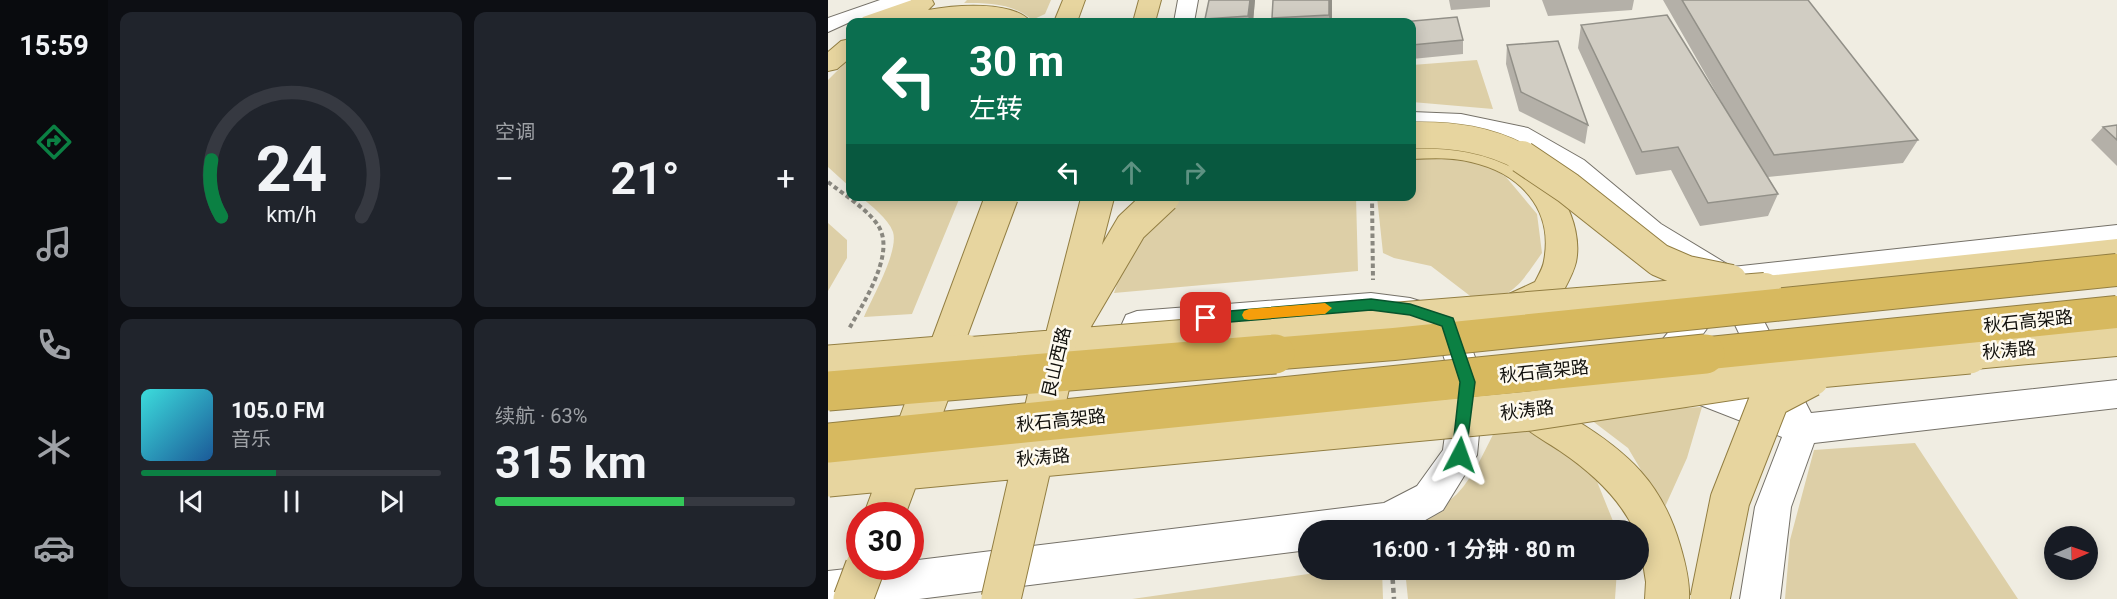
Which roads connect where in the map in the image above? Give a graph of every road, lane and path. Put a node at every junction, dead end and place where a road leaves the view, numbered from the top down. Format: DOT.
graph roads {
  1 [pos="902,0"];
  2 [pos="936,0"];
  3 [pos="1074,0"];
  4 [pos="1149,0"];
  5 [pos="1188,0"];
  6 [pos="848,18"];
  7 [pos="881,18"];
  8 [pos="918,18"];
  9 [pos="1014,18"];
  10 [pos="1067,18"];
  11 [pos="1145,18"];
  12 [pos="1185,18"];
  13 [pos="846,19"];
  14 [pos="828,26"];
  15 [pos="846,35"];
  16 [pos="828,45"];
  17 [pos="846,49"];
  18 [pos="828,64"];
  19 [pos="1416,120"];
  20 [pos="1416,135"];
  21 [pos="1416,150"];
  22 [pos="828,182"];
  23 [pos="846,198"];
  24 [pos="850,201"];
  25 [pos="1000,201"];
  26 [pos="1097,201"];
  27 [pos="1159,201"];
  28 [pos="1372,201"];
  29 [pos="2117,235"];
  30 [pos="2117,251"];
  31 [pos="2117,270"];
  32 [pos="1728,279"];
  33 [pos="1765,289"];
  34 [pos="1371,305"];
  35 [pos="1510,308"];
  36 [pos="2117,312"];
  37 [pos="838,339"];
  38 [pos="2117,340"];
  39 [pos="1057,354"];
  40 [pos="828,365"];
  41 [pos="1829,367"];
  42 [pos="828,391"];
  43 [pos="1466,392"];
  44 [pos="2117,394"];
  45 [pos="1530,411"];
  46 [pos="1802,429"];
  47 [pos="828,443"];
  48 [pos="828,477"];
  49 [pos="889,502"];
  50 [pos="1021,516"];
  51 [pos="1390,520"];
  52 [pos="1298,532"];
  53 [pos="860,580"];
  54 [pos="1393,580"];
  55 [pos="828,591"];
  56 [pos="853,599"];
  57 [pos="1001,599"];
  58 [pos="1018,599"];
  59 [pos="1394,599"];
  60 [pos="1666,599"];
  61 [pos="1710,599"];
  62 [pos="1760,599"];
  1 -- 6 [label="street"];
  2 -- 7 [label="main road"];
  3 -- 10 [label="main road"];
  4 -- 11 [label="main road"];
  5 -- 12 [label="street"];
  8 -- 9 [label="main road"];
  13 -- 14 [label="street"];
  15 -- 16 [label="main road"];
  17 -- 18 [label="main road"];
  19 -- 32 [label="street"];
  20 -- 33 [label="main road, bridge"];
  21 -- 35 [label="main road"];
  22 -- 23 [label="path"];
  24 -- 37 [label="path"];
  25 -- 49 [label="main road, bridge"];
  26 -- 39 [label="main road, 艮山西路, bridge"];
  27 -- 39 [label="main road, bridge"];
  28 -- 34 [label="path"];
  29 -- 32 [label="street"];
  30 -- 33 [label="main road"];
  31 -- 42 [label="highway, bridge"];
  32 -- 43 [label="street"];
  32 -- 46 [label="street"];
  33 -- 35 [label="main road, bridge"];
  34 -- 37 [label="street"];
  34 -- 43 [label="street"];
  35 -- 40 [label="main road, bridge"];
  36 -- 47 [label="highway, 秋石高架路, bridge"];
  38 -- 41 [label="main road, 秋涛路, bridge"];
  39 -- 50 [label="main road, 艮山西路, bridge"];
  41 -- 45 [label="main road, 秋涛路, bridge"];
  41 -- 61 [label="main road, bridge"];
  43 -- 46 [label="street"];
  43 -- 51 [label="street"];
  44 -- 46 [label="street"];
  45 -- 48 [label="main road, 秋涛路, bridge"];
  45 -- 60 [label="main road"];
  46 -- 62 [label="street"];
  50 -- 57 [label="main road, 艮山西路, bridge"];
  50 -- 58 [label="main road, bridge"];
  52 -- 55 [label="street"];
  53 -- 56 [label="main road, bridge"];
  54 -- 59 [label="path"];
}
